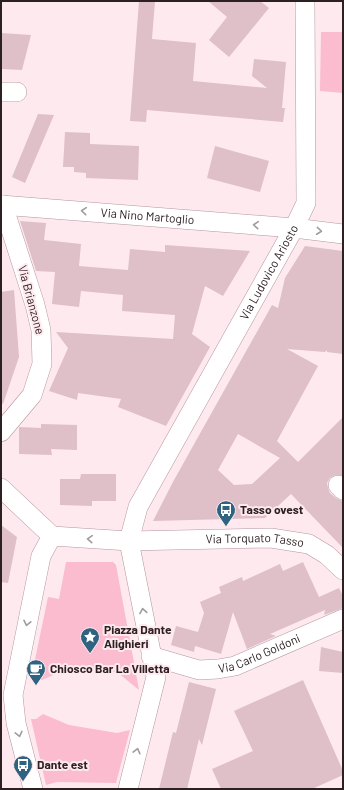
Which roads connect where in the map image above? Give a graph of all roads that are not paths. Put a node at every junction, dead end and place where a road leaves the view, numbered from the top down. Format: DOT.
graph roads {
  1 [pos="305,1"];
  2 [pos="2,205"];
  3 [pos="294,228"];
  4 [pos="343,234"];
  5 [pos="1,432"];
  6 [pos="1,488"];
  7 [pos="50,533"];
  8 [pos="129,541"];
  9 [pos="343,570"];
  10 [pos="343,619"];
  11 [pos="151,656"];
  12 [pos="6,695"];
  13 [pos="33,789"];
  14 [pos="128,789"];
  1 -- 3 [label="street, Via Ludovico Ariosto"];
  3 -- 2 [label="street, Via Nino Martoglio, one-way"];
  2 -- 5 [label="street, Via Brianzone"];
  3 -- 4 [label="street, Via Nino Martoglio, one-way"];
  3 -- 8 [label="street, Via Ludovico Ariosto"];
  6 -- 7 [label="street"];
  8 -- 7 [label="street, Via Torquato Tasso, one-way"];
  7 -- 12 [label="street, one-way"];
  8 -- 9 [label="street, Via Torquato Tasso"];
  11 -- 8 [label="street, one-way"];
  10 -- 11 [label="street, Via Carlo Goldoni"];
  14 -- 11 [label="street, one-way"];
  12 -- 13 [label="street, one-way"];
}
